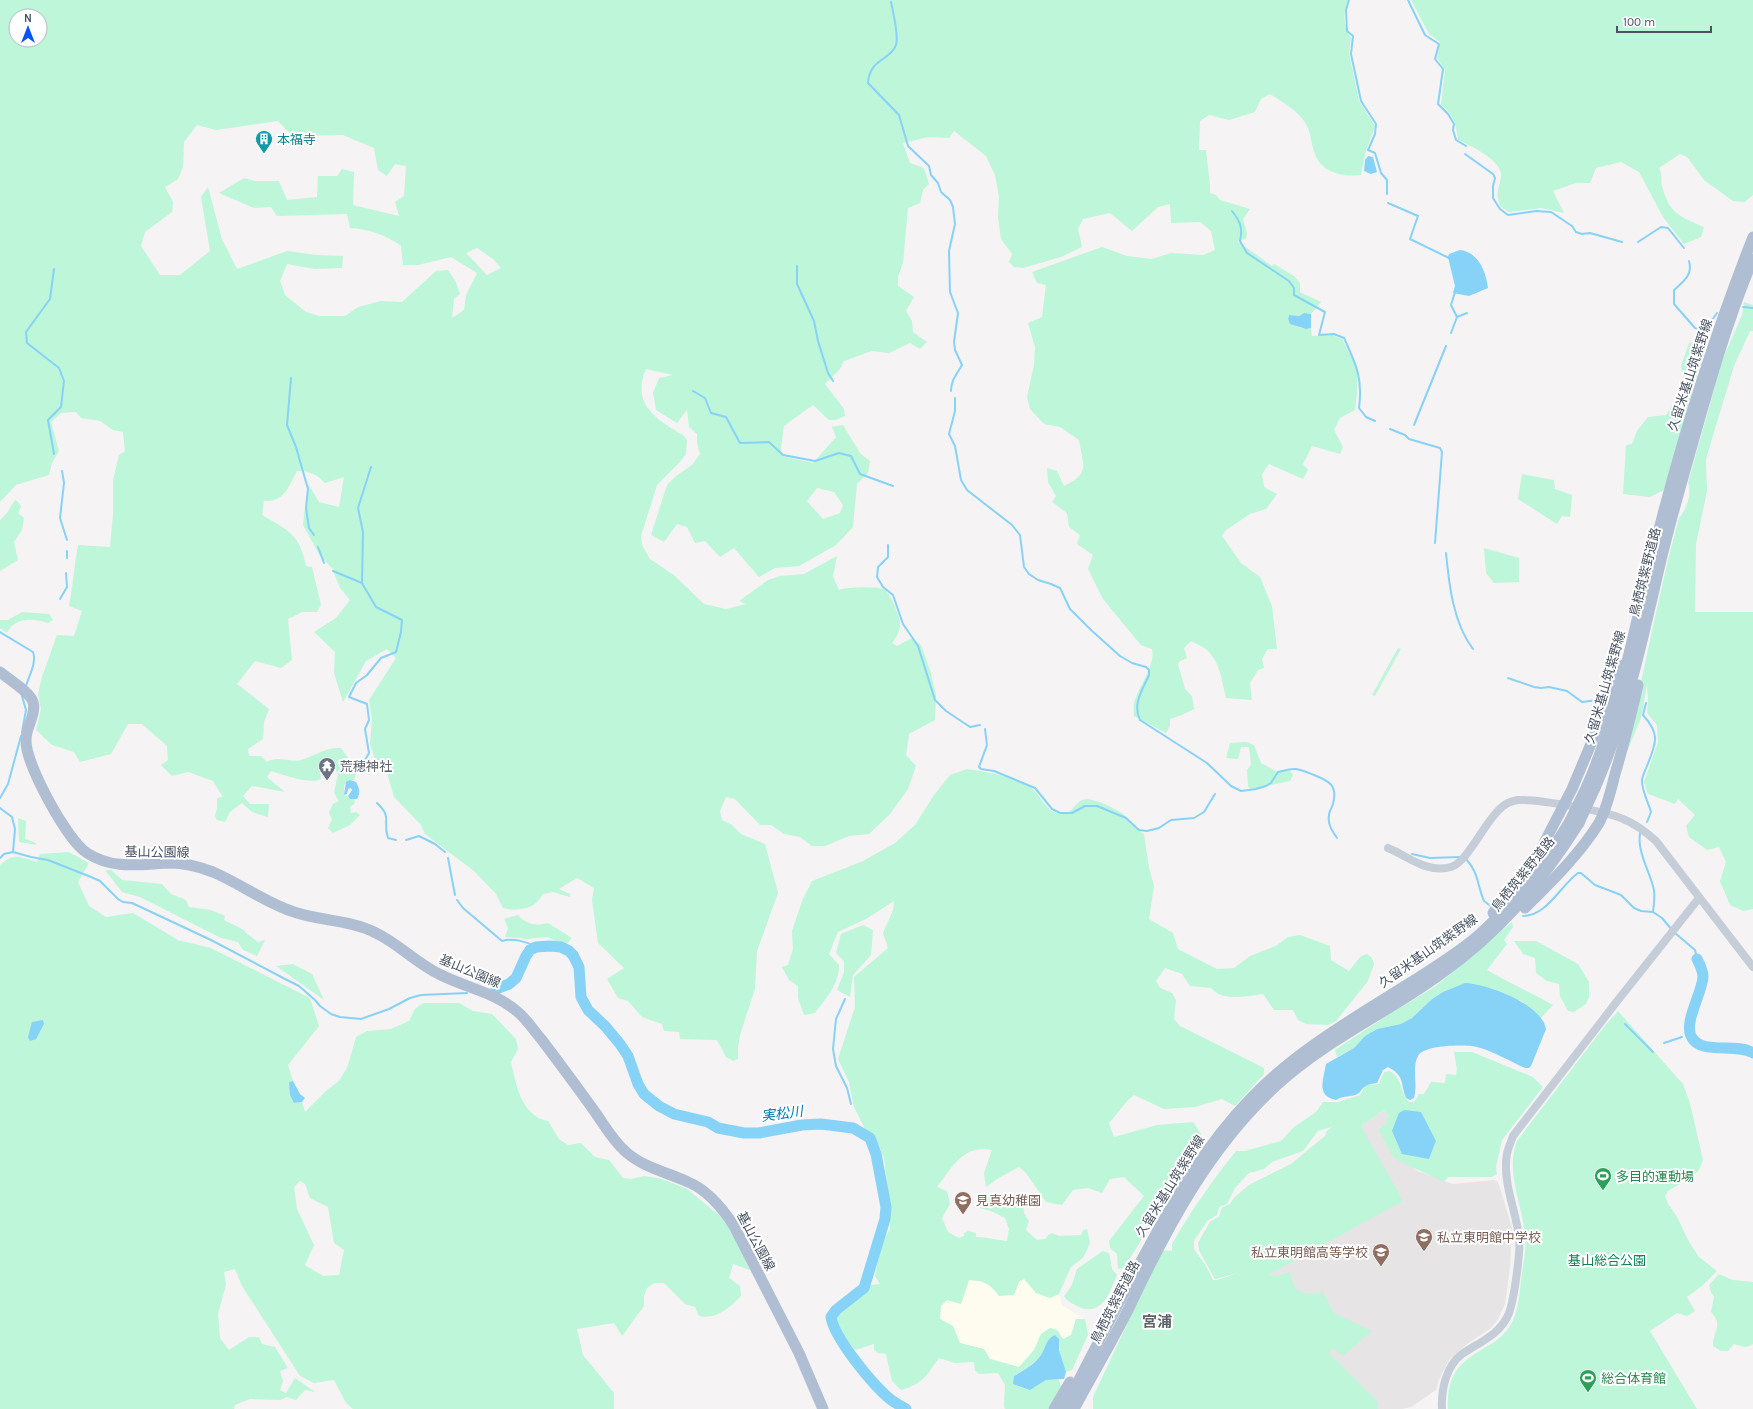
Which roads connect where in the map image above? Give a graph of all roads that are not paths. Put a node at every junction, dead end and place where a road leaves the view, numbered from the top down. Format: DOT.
graph roads {
  1 [pos="1753,237"];
  2 [pos="1753,259"];
  3 [pos="1647,600"];
  4 [pos="0,672"];
  5 [pos="1563,806"];
  6 [pos="1603,813"];
  7 [pos="1388,848"];
  8 [pos="1699,898"];
  9 [pos="1483,937"];
  10 [pos="1753,967"];
  11 [pos="1128,1308"];
  12 [pos="1113,1313"];
  13 [pos="823,1409"];
  14 [pos="1054,1409"];
  15 [pos="1064,1409"];
  16 [pos="1074,1409"];
  17 [pos="1082,1409"];
  18 [pos="1442,1409"];
  1 -- 3 [label="main road, 久留米基山筑紫野線"];
  2 -- 3 [label="main road, 鳥栖筑紫野道路"];
  3 -- 5 [label="main road"];
  3 -- 6 [label="main road"];
  3 -- 9 [label="main road, 鳥栖筑紫野道路, bridge"];
  4 -- 13 [label="main road, 基山公園線"];
  5 -- 6 [label="street"];
  5 -- 7 [label="street"];
  5 -- 9 [label="main road"];
  6 -- 8 [label="street"];
  6 -- 9 [label="main road"];
  8 -- 10 [label="street"];
  8 -- 18 [label="street"];
  9 -- 11 [label="main road, 鳥栖筑紫野道路"];
  9 -- 12 [label="main road, 久留米基山筑紫野線"];
  11 -- 16 [label="main road, 鳥栖筑紫野道路"];
  11 -- 17 [label="main road"];
  12 -- 14 [label="main road"];
  12 -- 15 [label="main road, 久留米基山筑紫野線"];
}
